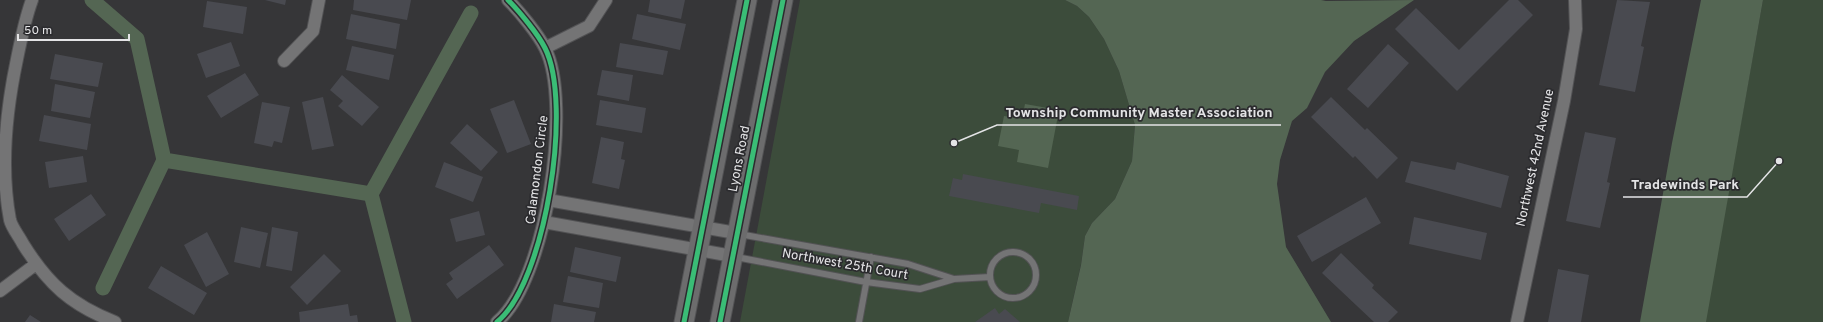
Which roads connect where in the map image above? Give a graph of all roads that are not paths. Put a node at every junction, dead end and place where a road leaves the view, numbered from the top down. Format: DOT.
graph roads {
  1 [pos="32,0"];
  2 [pos="318,0"];
  3 [pos="508,0"];
  4 [pos="606,0"];
  5 [pos="748,0"];
  6 [pos="782,0"];
  7 [pos="1575,0"];
  8 [pos="545,48"];
  9 [pos="284,61"];
  10 [pos="6,85"];
  11 [pos="548,200"];
  12 [pos="544,222"];
  13 [pos="702,227"];
  14 [pos="736,233"];
  15 [pos="699,250"];
  16 [pos="732,256"];
  17 [pos="870,257"];
  18 [pos="36,264"];
  19 [pos="990,277"];
  20 [pos="954,279"];
  21 [pos="866,282"];
  22 [pos="0,291"];
  23 [pos="115,322"];
  24 [pos="497,322"];
  25 [pos="684,322"];
  26 [pos="720,322"];
  27 [pos="859,322"];
  28 [pos="1517,322"];
  1 -- 10 [label="street"];
  2 -- 9 [label="street"];
  3 -- 8 [label="street, Calamondon Circle"];
  4 -- 8 [label="street"];
  5 -- 13 [label="main road, Lyons Road"];
  6 -- 14 [label="main road, Lyons Road"];
  7 -- 28 [label="street, Northwest 42nd Avenue"];
  8 -- 11 [label="street, Calamondon Circle"];
  10 -- 18 [label="street"];
  11 -- 12 [label="street, Calamondon Circle"];
  11 -- 13 [label="street"];
  12 -- 15 [label="street"];
  12 -- 24 [label="street, Calamondon Circle"];
  13 -- 14 [label="street"];
  13 -- 15 [label="main road, Lyons Road"];
  14 -- 16 [label="main road, Lyons Road"];
  14 -- 17 [label="lane, Northwest 25th Court"];
  15 -- 16 [label="street"];
  15 -- 25 [label="main road, Lyons Road"];
  16 -- 21 [label="lane, Northwest 25th Court"];
  16 -- 26 [label="main road, Lyons Road"];
  17 -- 20 [label="lane, Northwest 25th Court"];
  17 -- 21 [label="lane"];
  18 -- 22 [label="street"];
  18 -- 23 [label="street"];
  19 -- 19 [label="lane"];
  19 -- 20 [label="lane, Northwest 25th Court"];
  20 -- 21 [label="lane, Northwest 25th Court"];
  21 -- 27 [label="lane"];
}
